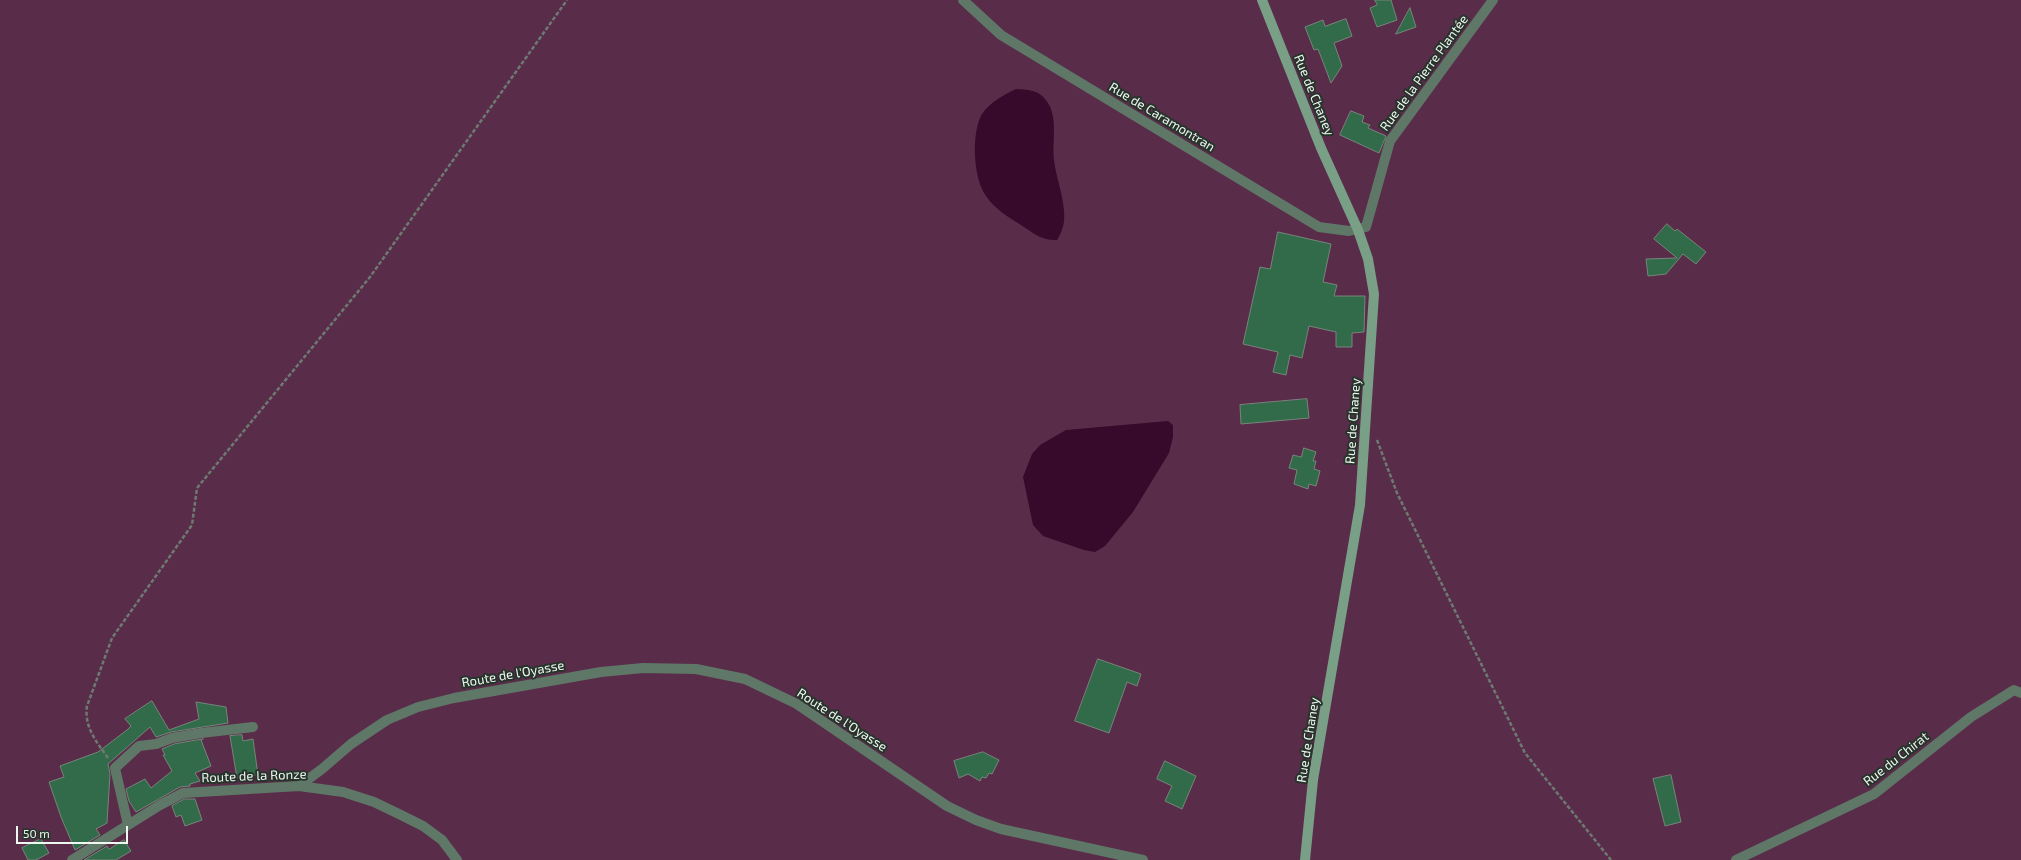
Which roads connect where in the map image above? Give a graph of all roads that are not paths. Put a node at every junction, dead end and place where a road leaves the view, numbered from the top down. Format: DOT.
graph roads {
  1 [pos="963,0"];
  2 [pos="1262,0"];
  3 [pos="1493,0"];
  4 [pos="1358,230"];
  5 [pos="2021,693"];
  6 [pos="253,727"];
  7 [pos="299,786"];
  8 [pos="128,825"];
  9 [pos="72,860"];
  10 [pos="457,860"];
  11 [pos="1143,860"];
  12 [pos="1305,860"];
  13 [pos="1736,860"];
  1 -- 4 [label="street, Rue de Caramontran"];
  2 -- 4 [label="street, Rue de Chaney"];
  3 -- 4 [label="street, Rue de la Pierre Plantée"];
  4 -- 12 [label="street, Rue de Chaney"];
  5 -- 13 [label="street, Rue du Chirat"];
  6 -- 8 [label="street"];
  7 -- 8 [label="street, Route de la Ronze"];
  7 -- 10 [label="street, Route de la Ronze"];
  7 -- 11 [label="street, Route de l'Oyasse"];
  8 -- 9 [label="street, Route de la Ronze"];
}
